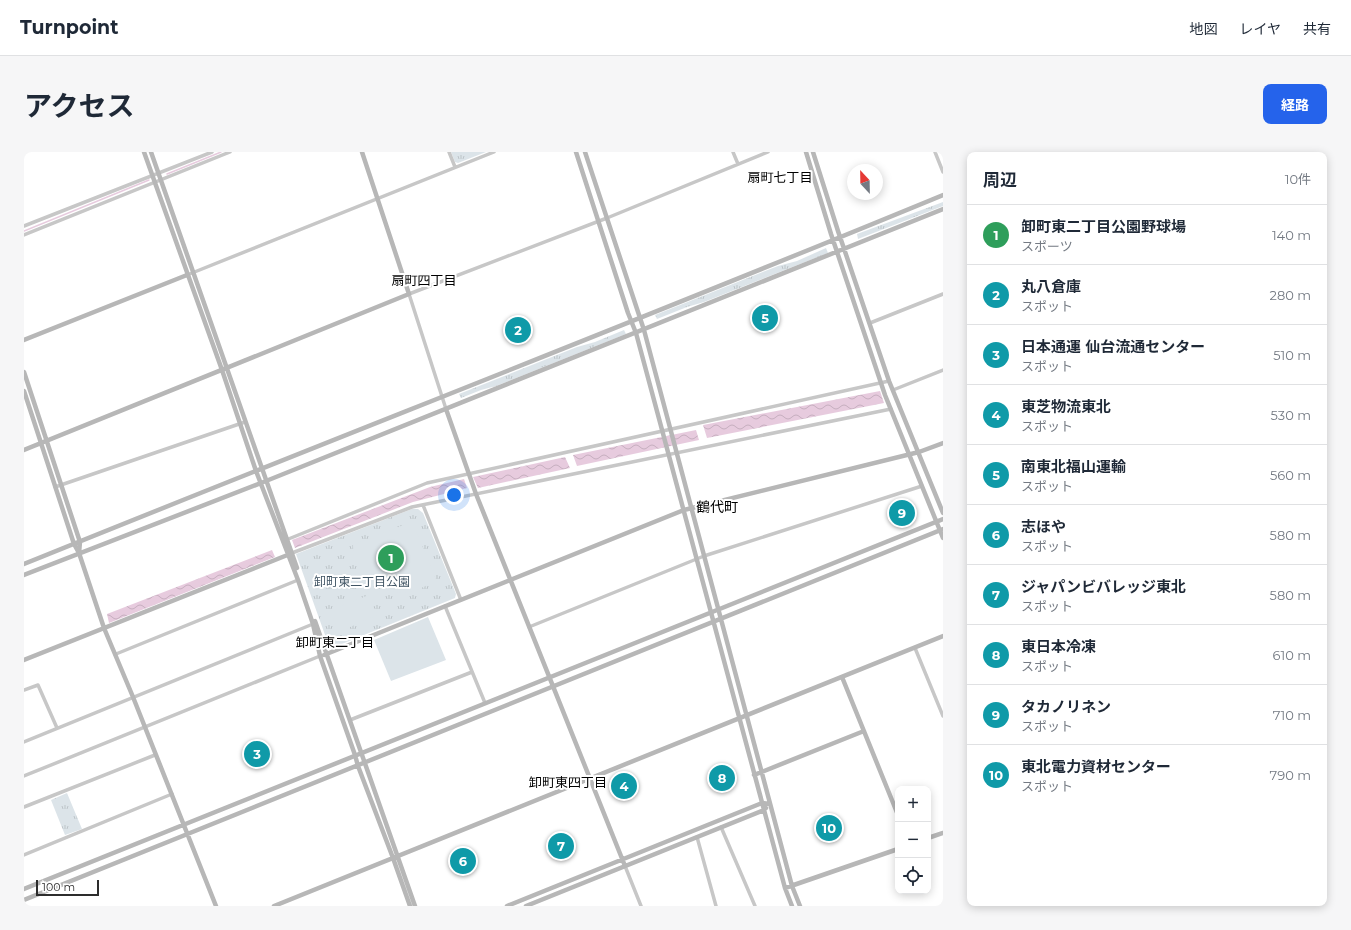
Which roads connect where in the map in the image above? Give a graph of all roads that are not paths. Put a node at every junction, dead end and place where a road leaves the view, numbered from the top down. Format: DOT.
graph roads {
  1 [pos="144,152"];
  2 [pos="150,152"];
  3 [pos="212,152"];
  4 [pos="230,152"];
  5 [pos="362,152"];
  6 [pos="449,152"];
  7 [pos="494,152"];
  8 [pos="576,152"];
  9 [pos="585,152"];
  10 [pos="733,152"];
  11 [pos="768,152"];
  12 [pos="806,152"];
  13 [pos="813,152"];
  14 [pos="935,152"];
  15 [pos="738,164"];
  16 [pos="455,167"];
  17 [pos="943,172"];
  18 [pos="158,173"];
  19 [pos="152,175"];
  20 [pos="160,180"];
  21 [pos="155,182"];
  22 [pos="943,196"];
  23 [pos="378,198"];
  24 [pos="943,209"];
  25 [pos="607,218"];
  26 [pos="599,221"];
  27 [pos="24,226"];
  28 [pos="24,235"];
  29 [pos="840,238"];
  30 [pos="833,240"];
  31 [pos="844,249"];
  32 [pos="838,252"];
  33 [pos="192,272"];
  34 [pos="187,275"];
  35 [pos="409,294"];
  36 [pos="943,294"];
  37 [pos="639,318"];
  38 [pos="631,322"];
  39 [pos="870,323"];
  40 [pos="644,330"];
  41 [pos="636,333"];
  42 [pos="24,340"];
  43 [pos="224,369"];
  44 [pos="943,370"];
  45 [pos="24,372"];
  46 [pos="890,381"];
  47 [pos="882,383"];
  48 [pos="893,390"];
  49 [pos="24,391"];
  50 [pos="442,397"];
  51 [pos="446,409"];
  52 [pos="891,409"];
  53 [pos="245,422"];
  54 [pos="239,423"];
  55 [pos="670,429"];
  56 [pos="663,431"];
  57 [pos="46,441"];
  58 [pos="943,442"];
  59 [pos="41,443"];
  60 [pos="24,450"];
  61 [pos="919,452"];
  62 [pos="669,453"];
  63 [pos="677,453"];
  64 [pos="910,454"];
  65 [pos="262,468"];
  66 [pos="256,471"];
  67 [pos="468,473"];
  68 [pos="266,481"];
  69 [pos="261,483"];
  70 [pos="61,485"];
  71 [pos="922,486"];
  72 [pos="55,487"];
  73 [pos="476,494"];
  74 [pos="423,505"];
  75 [pos="691,507"];
  76 [pos="684,510"];
  77 [pos="943,513"];
  78 [pos="943,519"];
  79 [pos="936,522"];
  80 [pos="941,529"];
  81 [pos="943,538"];
  82 [pos="285,540"];
  83 [pos="80,542"];
  84 [pos="74,544"];
  85 [pos="79,553"];
  86 [pos="290,554"];
  87 [pos="704,556"];
  88 [pos="697,559"];
  89 [pos="24,564"];
  90 [pos="24,575"];
  91 [pos="298,580"];
  92 [pos="510,580"];
  93 [pos="461,600"];
  94 [pos="445,606"];
  95 [pos="718,609"];
  96 [pos="710,612"];
  97 [pos="721,619"];
  98 [pos="714,622"];
  99 [pos="313,624"];
  100 [pos="529,627"];
  101 [pos="104,628"];
  102 [pos="943,636"];
  103 [pos="915,648"];
  104 [pos="116,654"];
  105 [pos="326,654"];
  106 [pos="320,656"];
  107 [pos="24,660"];
  108 [pos="472,672"];
  109 [pos="550,677"];
  110 [pos="842,677"];
  111 [pos="553,687"];
  112 [pos="24,690"];
  113 [pos="134,697"];
  114 [pos="485,703"];
  115 [pos="747,716"];
  116 [pos="943,716"];
  117 [pos="739,719"];
  118 [pos="350,720"];
  119 [pos="145,727"];
  120 [pos="57,728"];
  121 [pos="864,731"];
  122 [pos="24,742"];
  123 [pos="361,753"];
  124 [pos="155,755"];
  125 [pos="355,755"];
  126 [pos="364,763"];
  127 [pos="358,766"];
  128 [pos="762,772"];
  129 [pos="754,775"];
  130 [pos="24,776"];
  131 [pos="590,778"];
  132 [pos="172,794"];
  133 [pos="762,803"];
  134 [pos="770,804"];
  135 [pos="24,807"];
  136 [pos="895,808"];
  137 [pos="764,810"];
  138 [pos="184,825"];
  139 [pos="721,827"];
  140 [pos="943,833"];
  141 [pos="188,834"];
  142 [pos="697,837"];
  143 [pos="931,837"];
  144 [pos="895,850"];
  145 [pos="24,854"];
  146 [pos="395,857"];
  147 [pos="623,859"];
  148 [pos="625,866"];
  149 [pos="792,886"];
  150 [pos="785,888"];
  151 [pos="24,889"];
  152 [pos="24,900"];
  153 [pos="537,904"];
  154 [pos="790,905"];
  155 [pos="216,906"];
  156 [pos="274,906"];
  157 [pos="410,906"];
  158 [pos="415,906"];
  159 [pos="507,906"];
  160 [pos="526,906"];
  161 [pos="641,906"];
  162 [pos="716,906"];
  163 [pos="754,906"];
  164 [pos="800,906"];
  1 -- 19 [label="street"];
  2 -- 18 [label="street"];
  3 -- 18 [label="street"];
  4 -- 20 [label="street"];
  5 -- 23 [label="street"];
  6 -- 16 [label="street"];
  7 -- 16 [label="street"];
  8 -- 26 [label="street"];
  9 -- 25 [label="street"];
  10 -- 15 [label="street"];
  11 -- 15 [label="street"];
  12 -- 30 [label="street"];
  13 -- 29 [label="street"];
  14 -- 17 [label="street"];
  15 -- 25 [label="street"];
  16 -- 23 [label="street"];
  18 -- 19 [label="street"];
  18 -- 20 [label="street"];
  19 -- 21 [label="street"];
  19 -- 27 [label="street"];
  20 -- 21 [label="street"];
  20 -- 33 [label="street"];
  21 -- 28 [label="street"];
  21 -- 34 [label="street"];
  22 -- 29 [label="street"];
  23 -- 33 [label="street"];
  23 -- 35 [label="street"];
  24 -- 31 [label="street"];
  25 -- 26 [label="street"];
  25 -- 37 [label="street"];
  26 -- 35 [label="street"];
  26 -- 38 [label="street"];
  29 -- 30 [label="street"];
  29 -- 31 [label="street"];
  30 -- 32 [label="street"];
  30 -- 37 [label="street"];
  31 -- 32 [label="street"];
  31 -- 39 [label="street"];
  32 -- 40 [label="street"];
  32 -- 47 [label="street"];
  33 -- 34 [label="street"];
  33 -- 43 [label="street"];
  34 -- 42 [label="street"];
  34 -- 43 [label="street"];
  35 -- 43 [label="street"];
  35 -- 50 [label="street"];
  36 -- 39 [label="street"];
  37 -- 38 [label="street"];
  37 -- 40 [label="street"];
  38 -- 41 [label="street"];
  38 -- 50 [label="street"];
  39 -- 46 [label="street"];
  40 -- 41 [label="street"];
  40 -- 55 [label="street"];
  41 -- 51 [label="street"];
  41 -- 56 [label="street"];
  43 -- 53 [label="street"];
  43 -- 54 [label="street"];
  43 -- 57 [label="street"];
  44 -- 48 [label="street"];
  45 -- 57 [label="street"];
  46 -- 47 [label="street"];
  46 -- 48 [label="street"];
  47 -- 52 [label="street"];
  47 -- 55 [label="street"];
  48 -- 61 [label="street"];
  49 -- 59 [label="street"];
  50 -- 51 [label="street"];
  50 -- 65 [label="street"];
  51 -- 67 [label="street"];
  51 -- 68 [label="street"];
  52 -- 63 [label="street"];
  52 -- 64 [label="street"];
  53 -- 54 [label="street"];
  53 -- 65 [label="street"];
  54 -- 66 [label="street"];
  54 -- 70 [label="street"];
  55 -- 56 [label="street"];
  55 -- 63 [label="street"];
  56 -- 62 [label="street"];
  56 -- 67 [label="street"];
  57 -- 59 [label="street"];
  57 -- 70 [label="street"];
  58 -- 61 [label="street"];
  59 -- 60 [label="street"];
  59 -- 72 [label="street"];
  61 -- 64 [label="street"];
  61 -- 77 [label="street"];
  62 -- 63 [label="street"];
  62 -- 73 [label="street"];
  62 -- 76 [label="street"];
  63 -- 75 [label="street"];
  64 -- 71 [label="street"];
  64 -- 75 [label="street"];
  65 -- 66 [label="street"];
  65 -- 68 [label="street"];
  66 -- 69 [label="street"];
  66 -- 83 [label="street"];
  67 -- 73 [label="street"];
  67 -- 82 [label="street"];
  68 -- 69 [label="street"];
  68 -- 82 [label="street"];
  69 -- 82 [label="street"];
  69 -- 85 [label="street"];
  70 -- 72 [label="street"];
  70 -- 83 [label="street"];
  71 -- 79 [label="street"];
  71 -- 87 [label="street"];
  72 -- 84 [label="street"];
  73 -- 74 [label="street"];
  73 -- 92 [label="street"];
  74 -- 86 [label="street"];
  74 -- 93 [label="street"];
  75 -- 76 [label="street"];
  75 -- 87 [label="street"];
  76 -- 88 [label="street"];
  76 -- 92 [label="street"];
  78 -- 79 [label="street"];
  79 -- 80 [label="street"];
  79 -- 95 [label="street"];
  80 -- 81 [label="street"];
  80 -- 97 [label="street"];
  82 -- 86 [label="street"];
  83 -- 84 [label="street"];
  83 -- 85 [label="street"];
  84 -- 85 [label="street"];
  84 -- 89 [label="street"];
  85 -- 90 [label="street"];
  85 -- 101 [label="street"];
  86 -- 91 [label="street"];
  86 -- 101 [label="street"];
  86 -- 105 [label="street"];
  87 -- 88 [label="street"];
  87 -- 95 [label="street"];
  88 -- 96 [label="street"];
  88 -- 100 [label="street"];
  91 -- 99 [label="street"];
  91 -- 104 [label="street"];
  92 -- 93 [label="street"];
  92 -- 100 [label="street"];
  93 -- 94 [label="street"];
  94 -- 105 [label="street"];
  94 -- 108 [label="street"];
  95 -- 96 [label="street"];
  95 -- 97 [label="street"];
  96 -- 98 [label="street"];
  96 -- 109 [label="street"];
  97 -- 98 [label="street"];
  97 -- 115 [label="street"];
  98 -- 111 [label="street"];
  98 -- 117 [label="street"];
  99 -- 106 [label="street"];
  99 -- 113 [label="street"];
  100 -- 109 [label="street"];
  101 -- 104 [label="street"];
  101 -- 107 [label="street"];
  102 -- 103 [label="street"];
  103 -- 110 [label="street"];
  103 -- 116 [label="street"];
  104 -- 113 [label="street"];
  105 -- 106 [label="street"];
  105 -- 118 [label="street"];
  106 -- 119 [label="street"];
  106 -- 125 [label="street"];
  108 -- 114 [label="street"];
  108 -- 118 [label="street"];
  109 -- 111 [label="street"];
  109 -- 114 [label="street"];
  110 -- 115 [label="street"];
  110 -- 121 [label="street"];
  111 -- 126 [label="street"];
  111 -- 131 [label="street"];
  112 -- 120 [label="street"];
  113 -- 119 [label="street"];
  113 -- 120 [label="street"];
  114 -- 123 [label="street"];
  115 -- 117 [label="street"];
  115 -- 128 [label="street"];
  117 -- 129 [label="street"];
  117 -- 131 [label="street"];
  118 -- 123 [label="street"];
  119 -- 124 [label="street"];
  119 -- 130 [label="street"];
  120 -- 122 [label="street"];
  121 -- 128 [label="street"];
  121 -- 136 [label="street"];
  123 -- 125 [label="street"];
  123 -- 126 [label="street"];
  124 -- 132 [label="street"];
  124 -- 135 [label="street"];
  125 -- 127 [label="street"];
  125 -- 138 [label="street"];
  126 -- 127 [label="street"];
  126 -- 146 [label="street"];
  127 -- 141 [label="street"];
  127 -- 146 [label="street"];
  128 -- 129 [label="street"];
  128 -- 134 [label="street"];
  129 -- 133 [label="street"];
  131 -- 146 [label="street"];
  131 -- 147 [label="street"];
  132 -- 138 [label="street"];
  132 -- 145 [label="street"];
  133 -- 134 [label="street"];
  133 -- 137 [label="street"];
  133 -- 147 [label="street"];
  134 -- 137 [label="street"];
  134 -- 149 [label="street"];
  137 -- 139 [label="street"];
  137 -- 150 [label="street"];
  138 -- 141 [label="street"];
  138 -- 151 [label="street"];
  139 -- 142 [label="street"];
  139 -- 163 [label="street"];
  140 -- 143 [label="street"];
  141 -- 152 [label="street"];
  141 -- 155 [label="street"];
  142 -- 148 [label="street"];
  142 -- 162 [label="street"];
  144 -- 149 [label="street"];
  146 -- 156 [label="street"];
  146 -- 157 [label="street"];
  146 -- 158 [label="street"];
  147 -- 148 [label="street"];
  147 -- 159 [label="street"];
  148 -- 153 [label="street"];
  148 -- 161 [label="street"];
  149 -- 150 [label="street"];
  149 -- 164 [label="street"];
  150 -- 154 [label="street"];
  153 -- 160 [label="street"];
}
